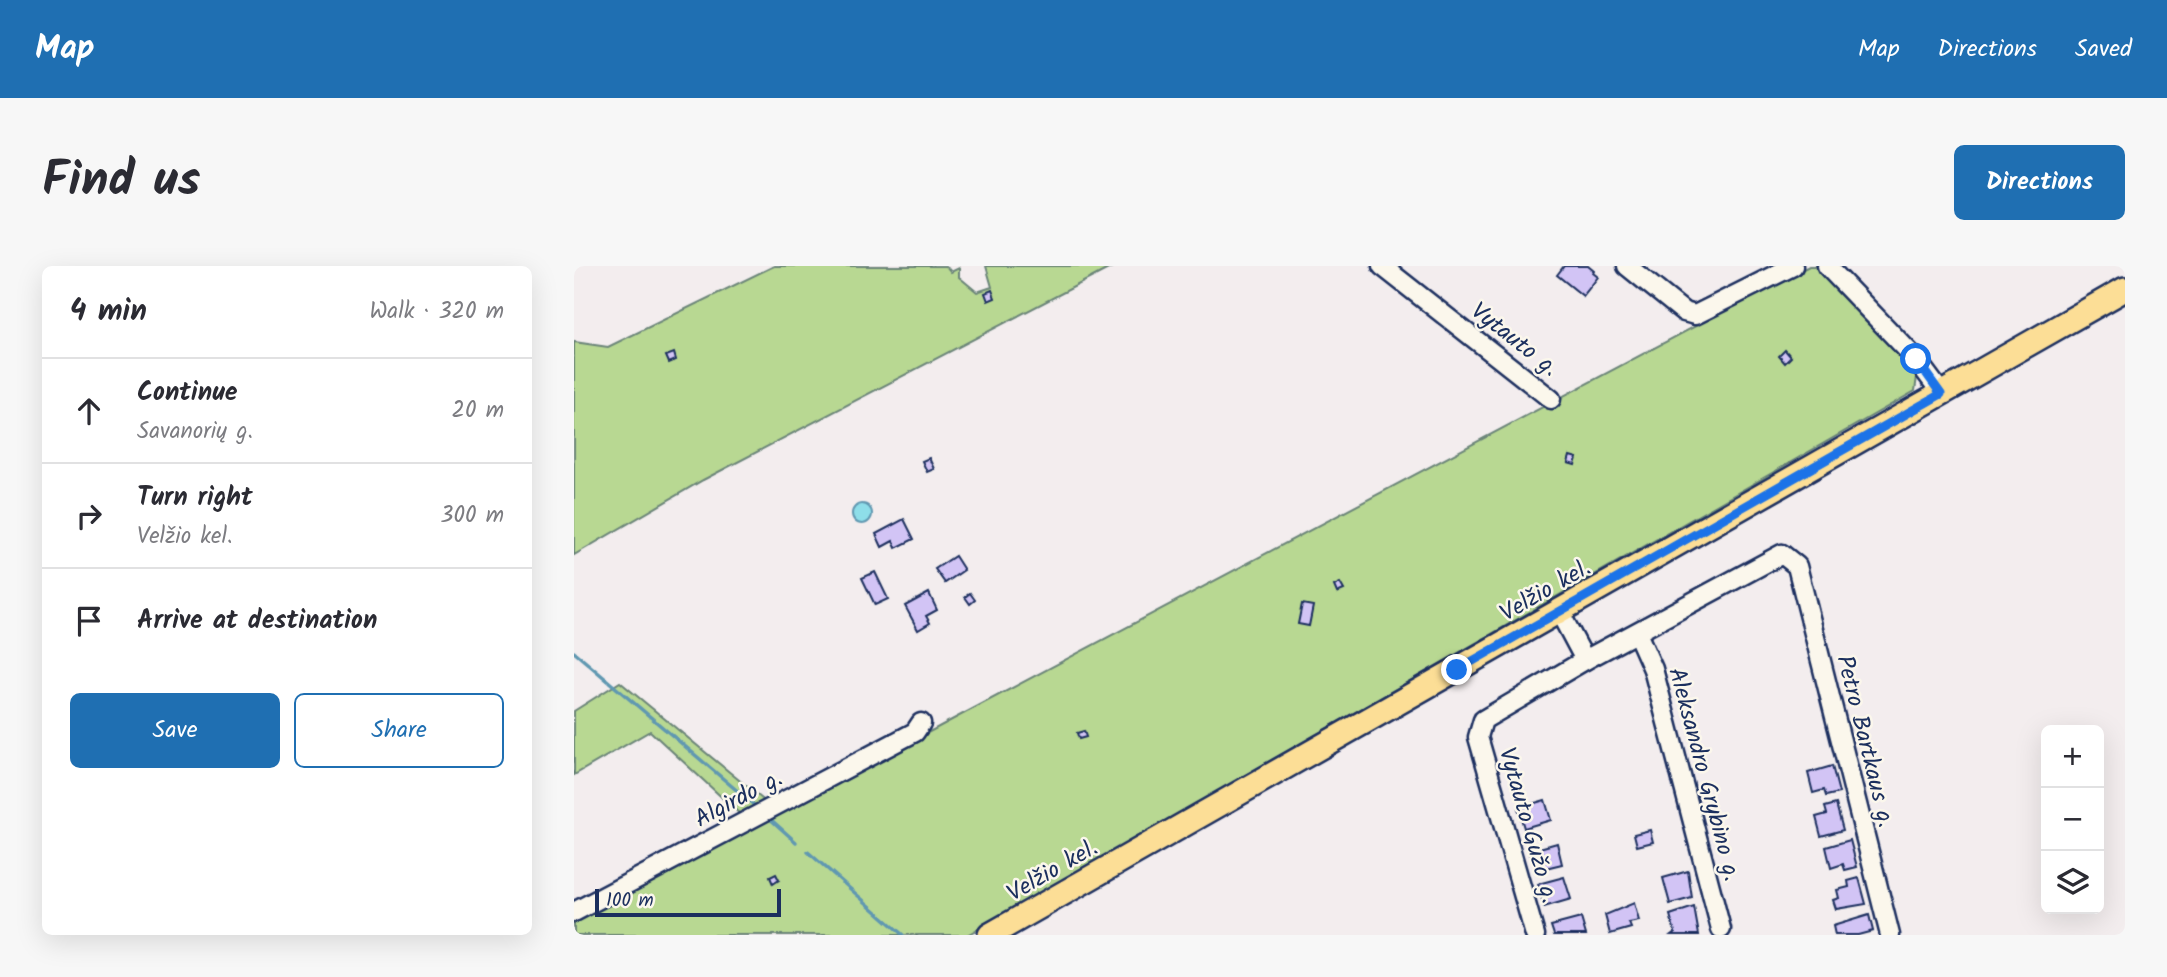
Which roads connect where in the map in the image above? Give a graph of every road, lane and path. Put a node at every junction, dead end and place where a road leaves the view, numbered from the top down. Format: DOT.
graph roads {
  1 [pos="1382,266"];
  2 [pos="1628,266"];
  3 [pos="1793,266"];
  4 [pos="1828,266"];
  5 [pos="2125,289"];
  6 [pos="1941,394"];
  7 [pos="1551,399"];
  8 [pos="1559,611"];
  9 [pos="1637,633"];
  10 [pos="1585,660"];
  11 [pos="921,723"];
  12 [pos="574,912"];
  13 [pos="1721,929"];
  14 [pos="990,935"];
  15 [pos="1535,935"];
  16 [pos="1890,935"];
  1 -- 7 [label="street, Vytauto g."];
  2 -- 3 [label="street"];
  4 -- 6 [label="street"];
  5 -- 6 [label="main road, Velžio kel."];
  6 -- 8 [label="main road, Velžio kel."];
  8 -- 10 [label="street"];
  8 -- 14 [label="main road, Velžio kel."];
  9 -- 10 [label="street"];
  9 -- 13 [label="street, Aleksandro Grybino g."];
  9 -- 16 [label="street, Petro Bartkaus g."];
  10 -- 15 [label="street, Vytauto Gužo g."];
  11 -- 12 [label="street, Algirdo g."];
}
